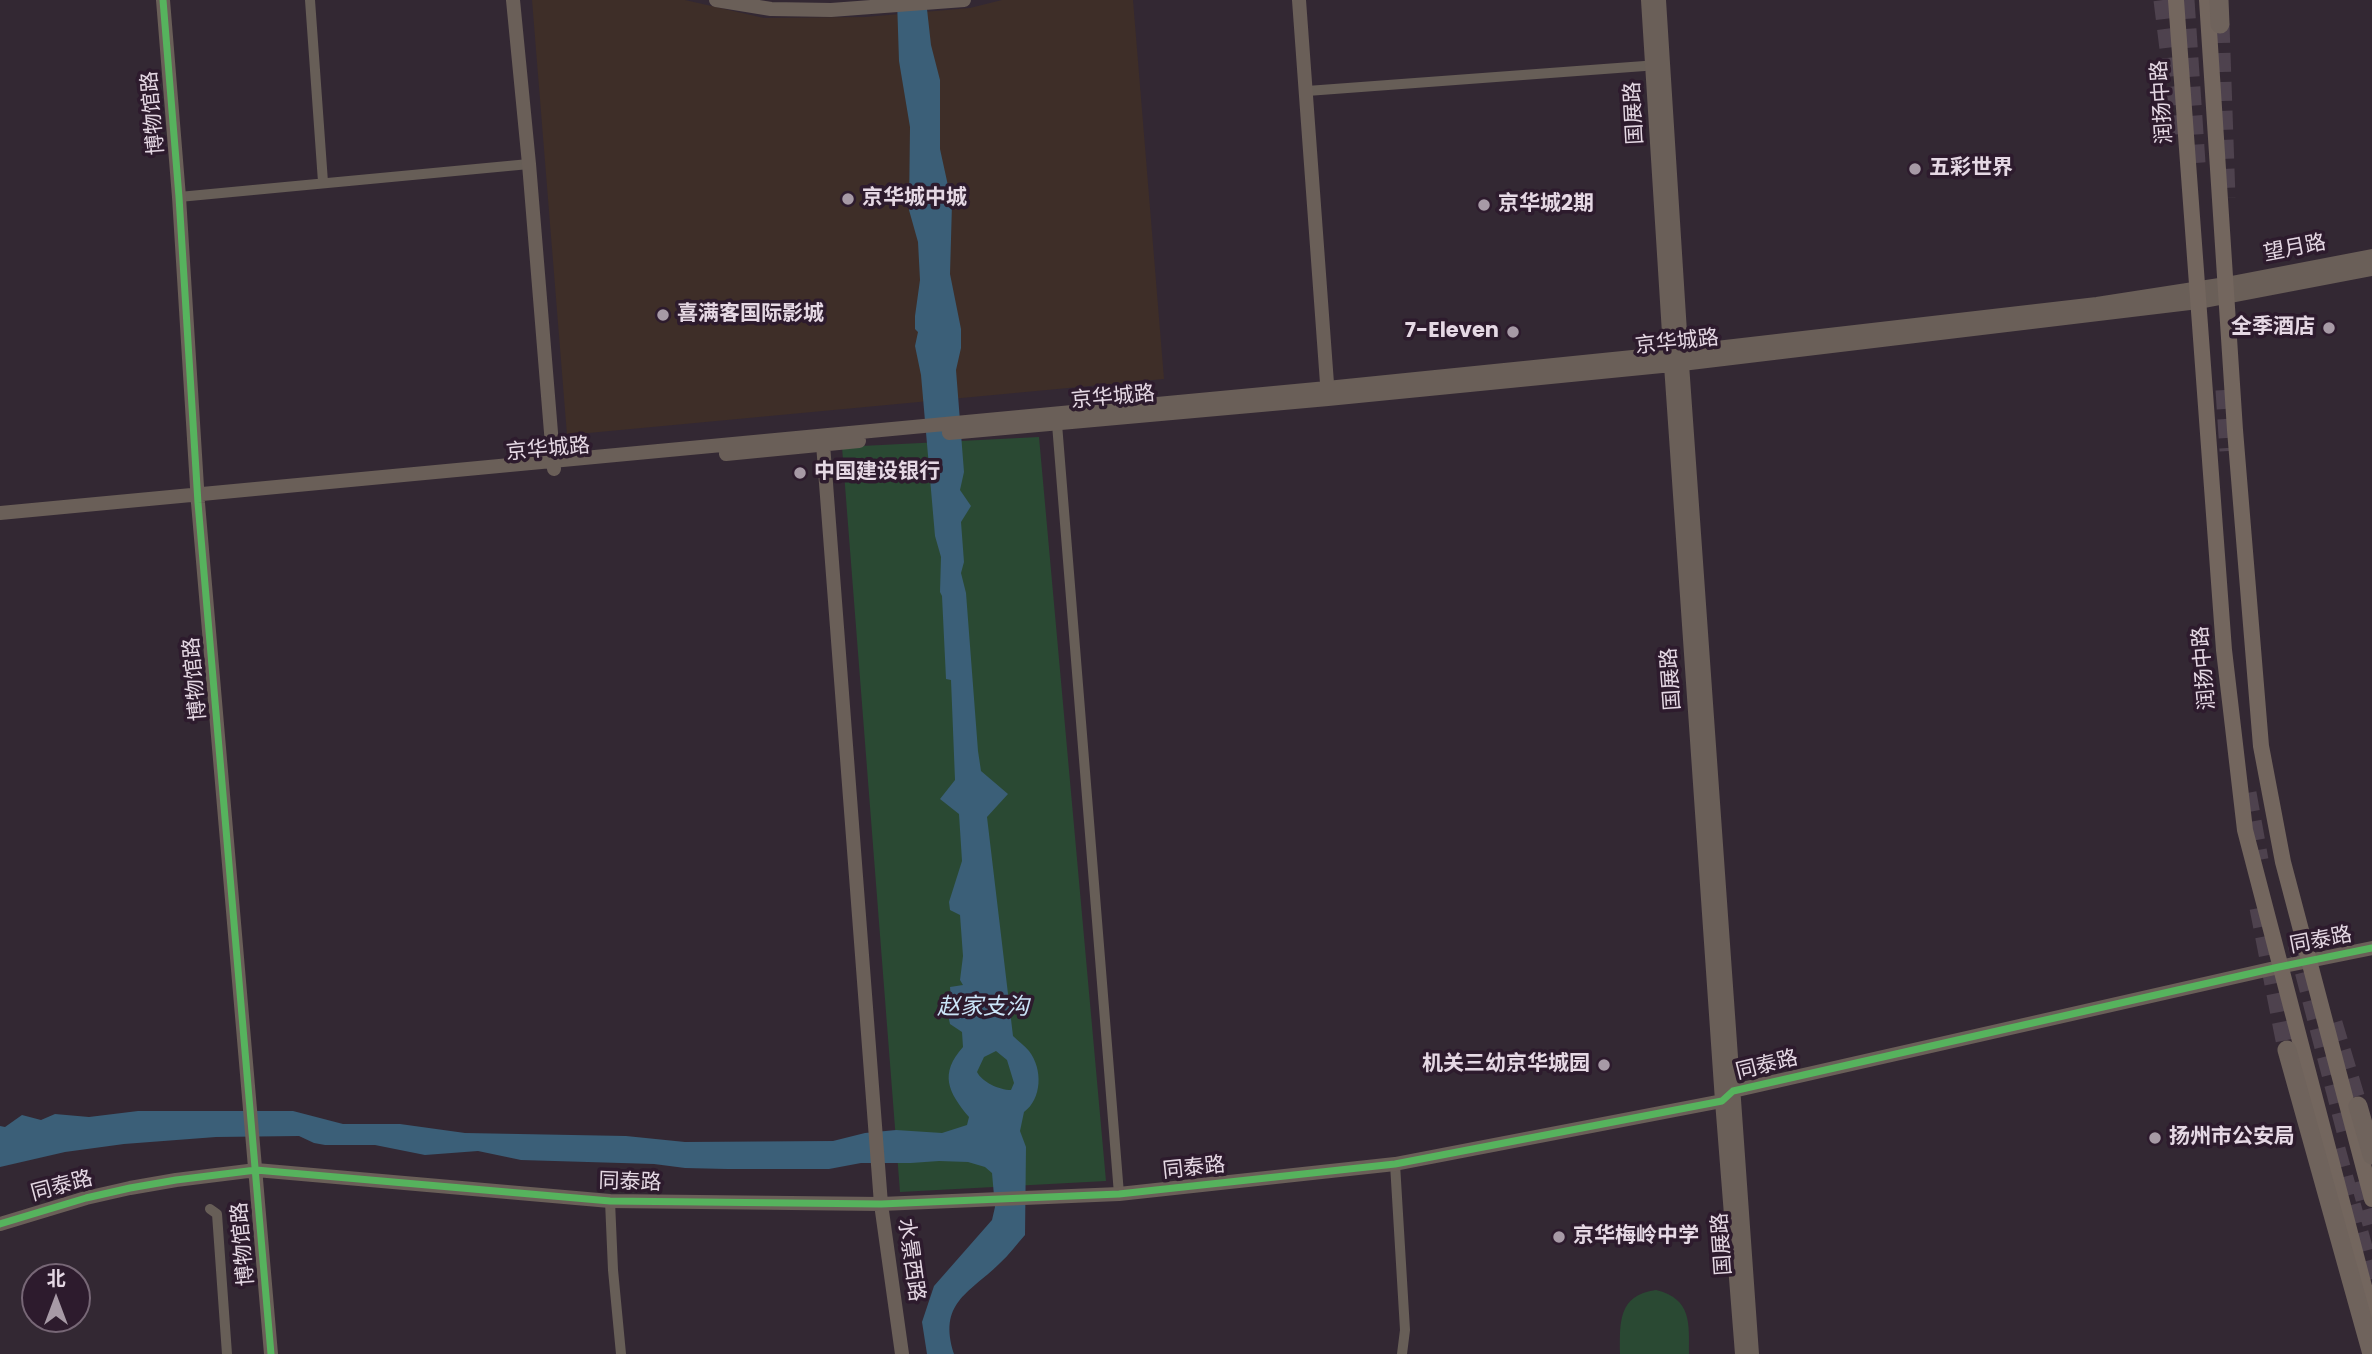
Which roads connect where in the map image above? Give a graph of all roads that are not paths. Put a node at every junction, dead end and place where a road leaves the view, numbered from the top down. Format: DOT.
graph roads {
  1 [pos="163,0"];
  2 [pos="310,0"];
  3 [pos="513,0"];
  4 [pos="716,0"];
  5 [pos="1299,0"];
  6 [pos="1648,0"];
  7 [pos="1659,0"];
  8 [pos="2176,0"];
  9 [pos="2207,0"];
  10 [pos="2219,0"];
  11 [pos="960,1"];
  12 [pos="2220,24"];
  13 [pos="1659,65"];
  14 [pos="1307,91"];
  15 [pos="530,164"];
  16 [pos="323,182"];
  17 [pos="179,197"];
  18 [pos="2372,256"];
  19 [pos="2372,269"];
  20 [pos="2227,291"];
  21 [pos="2197,295"];
  22 [pos="1676,359"];
  23 [pos="1328,394"];
  24 [pos="1057,424"];
  25 [pos="978,426"];
  26 [pos="900,433"];
  27 [pos="823,444"];
  28 [pos="554,466"];
  29 [pos="198,499"];
  30 [pos="0,513"];
  31 [pos="0,522"];
  32 [pos="2372,948"];
  33 [pos="2308,962"];
  34 [pos="2279,967"];
  35 [pos="2287,1050"];
  36 [pos="1727,1096"];
  37 [pos="2358,1106"];
  38 [pos="2372,1155"];
  39 [pos="1395,1164"];
  40 [pos="256,1170"];
  41 [pos="1119,1194"];
  42 [pos="2372,1199"];
  43 [pos="610,1201"];
  44 [pos="881,1204"];
  45 [pos="210,1209"];
  46 [pos="0,1224"];
  47 [pos="2372,1317"];
  48 [pos="227,1354"];
  49 [pos="271,1354"];
  50 [pos="621,1354"];
  51 [pos="902,1354"];
  52 [pos="1402,1354"];
  53 [pos="1742,1354"];
  54 [pos="1752,1354"];
  55 [pos="2372,1354"];
  1 -- 17 [label="street, 博物馆路"];
  2 -- 16 [label="street"];
  3 -- 15 [label="street"];
  4 -- 11 [label="street"];
  5 -- 14 [label="street"];
  6 -- 13 [label="street, 国展路"];
  7 -- 13 [label="street, 国展路"];
  8 -- 21 [label="main road, 润扬中路"];
  9 -- 20 [label="main road"];
  10 -- 12 [label="highway"];
  13 -- 14 [label="street"];
  13 -- 22 [label="street, 国展路"];
  14 -- 23 [label="street"];
  15 -- 16 [label="street"];
  15 -- 28 [label="street"];
  16 -- 17 [label="street"];
  17 -- 29 [label="street, 博物馆路"];
  18 -- 20 [label="street, 望月路"];
  19 -- 20 [label="street, 望月路"];
  20 -- 21 [label="street, 京华城路"];
  20 -- 33 [label="main road"];
  21 -- 22 [label="street, 京华城路"];
  21 -- 34 [label="main road, 润扬中路"];
  22 -- 23 [label="street, 京华城路"];
  22 -- 36 [label="street, 国展路"];
  23 -- 24 [label="street, 京华城路"];
  23 -- 25 [label="street, 京华城路"];
  24 -- 25 [label="street, 京华城路"];
  24 -- 41 [label="street"];
  25 -- 26 [label="street, 京华城路"];
  26 -- 27 [label="street, 京华城路"];
  26 -- 28 [label="street, 京华城路"];
  27 -- 28 [label="street, 京华城路"];
  27 -- 44 [label="street, 水景西路"];
  28 -- 29 [label="street, 京华城路"];
  29 -- 30 [label="street, 京华城路"];
  29 -- 31 [label="street, 京华城路"];
  29 -- 40 [label="street, 博物馆路"];
  32 -- 33 [label="street, 同泰路"];
  33 -- 34 [label="street, 同泰路"];
  33 -- 42 [label="main road"];
  34 -- 36 [label="street, 同泰路"];
  34 -- 47 [label="main road, 润扬中路"];
  35 -- 55 [label="highway"];
  36 -- 39 [label="street, 同泰路"];
  36 -- 53 [label="street, 国展路"];
  36 -- 54 [label="street, 国展路"];
  37 -- 38 [label="highway"];
  39 -- 41 [label="street, 同泰路"];
  39 -- 52 [label="street"];
  40 -- 43 [label="street, 同泰路"];
  40 -- 46 [label="street, 同泰路"];
  40 -- 49 [label="street, 博物馆路"];
  41 -- 44 [label="street, 同泰路"];
  43 -- 44 [label="street, 同泰路"];
  43 -- 50 [label="street"];
  44 -- 51 [label="street, 水景西路"];
  45 -- 48 [label="street"];
}
